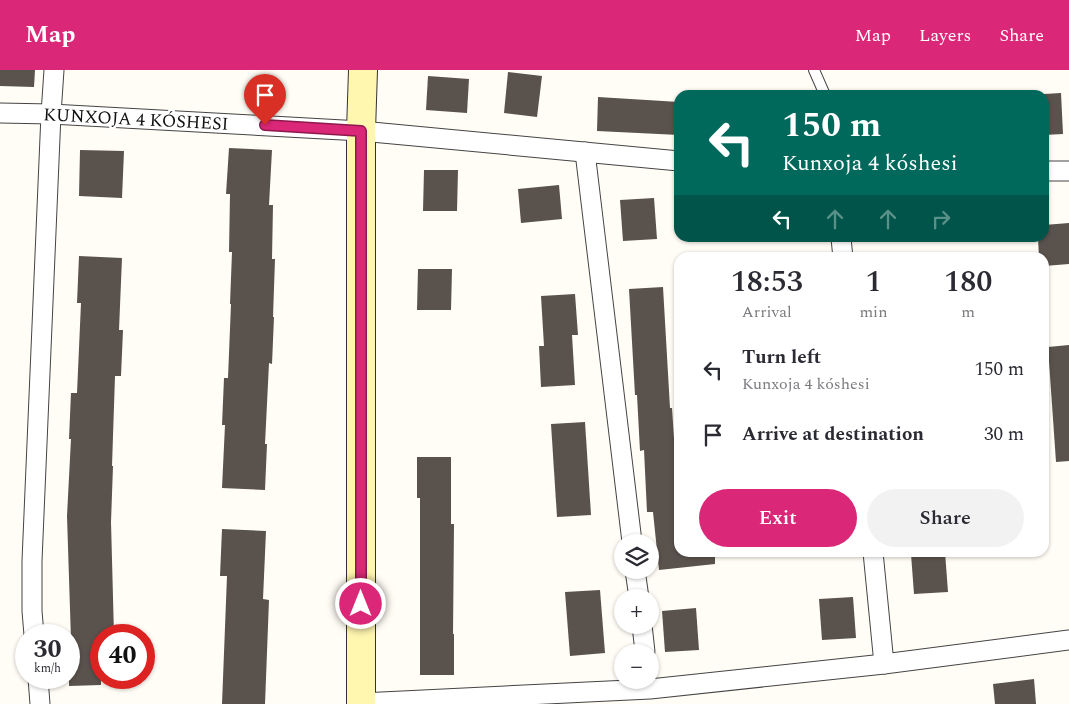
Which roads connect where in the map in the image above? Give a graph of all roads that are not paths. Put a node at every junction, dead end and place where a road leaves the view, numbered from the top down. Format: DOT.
graph roads {
  1 [pos="54,70"];
  2 [pos="363,70"];
  3 [pos="814,70"];
  4 [pos="823,90"];
  5 [pos="0,113"];
  6 [pos="51,114"];
  7 [pos="361,131"];
  8 [pos="586,152"];
  9 [pos="674,161"];
  10 [pos="1049,171"];
  11 [pos="1069,171"];
  12 [pos="631,534"];
  13 [pos="873,557"];
  14 [pos="33,624"];
  15 [pos="1069,640"];
  16 [pos="884,664"];
  17 [pos="39,689"];
  18 [pos="649,691"];
  19 [pos="40,704"];
  20 [pos="361,704"];
  1 -- 6 [label="street"];
  2 -- 7 [label="street"];
  3 -- 4 [label="lane"];
  5 -- 6 [label="street, KUNXOJA 4 KÓSHESI"];
  6 -- 7 [label="street, KUNXOJA 4 KÓSHESI"];
  6 -- 14 [label="street"];
  7 -- 8 [label="street, KUNXOJA 4 KÓSHESI"];
  7 -- 20 [label="street"];
  8 -- 9 [label="street, KUNXOJA 4 KÓSHESI"];
  8 -- 12 [label="street"];
  10 -- 11 [label="street"];
  13 -- 16 [label="street"];
  15 -- 16 [label="street"];
  16 -- 18 [label="street"];
  17 -- 19 [label="street"];
  18 -- 20 [label="street"];
}
